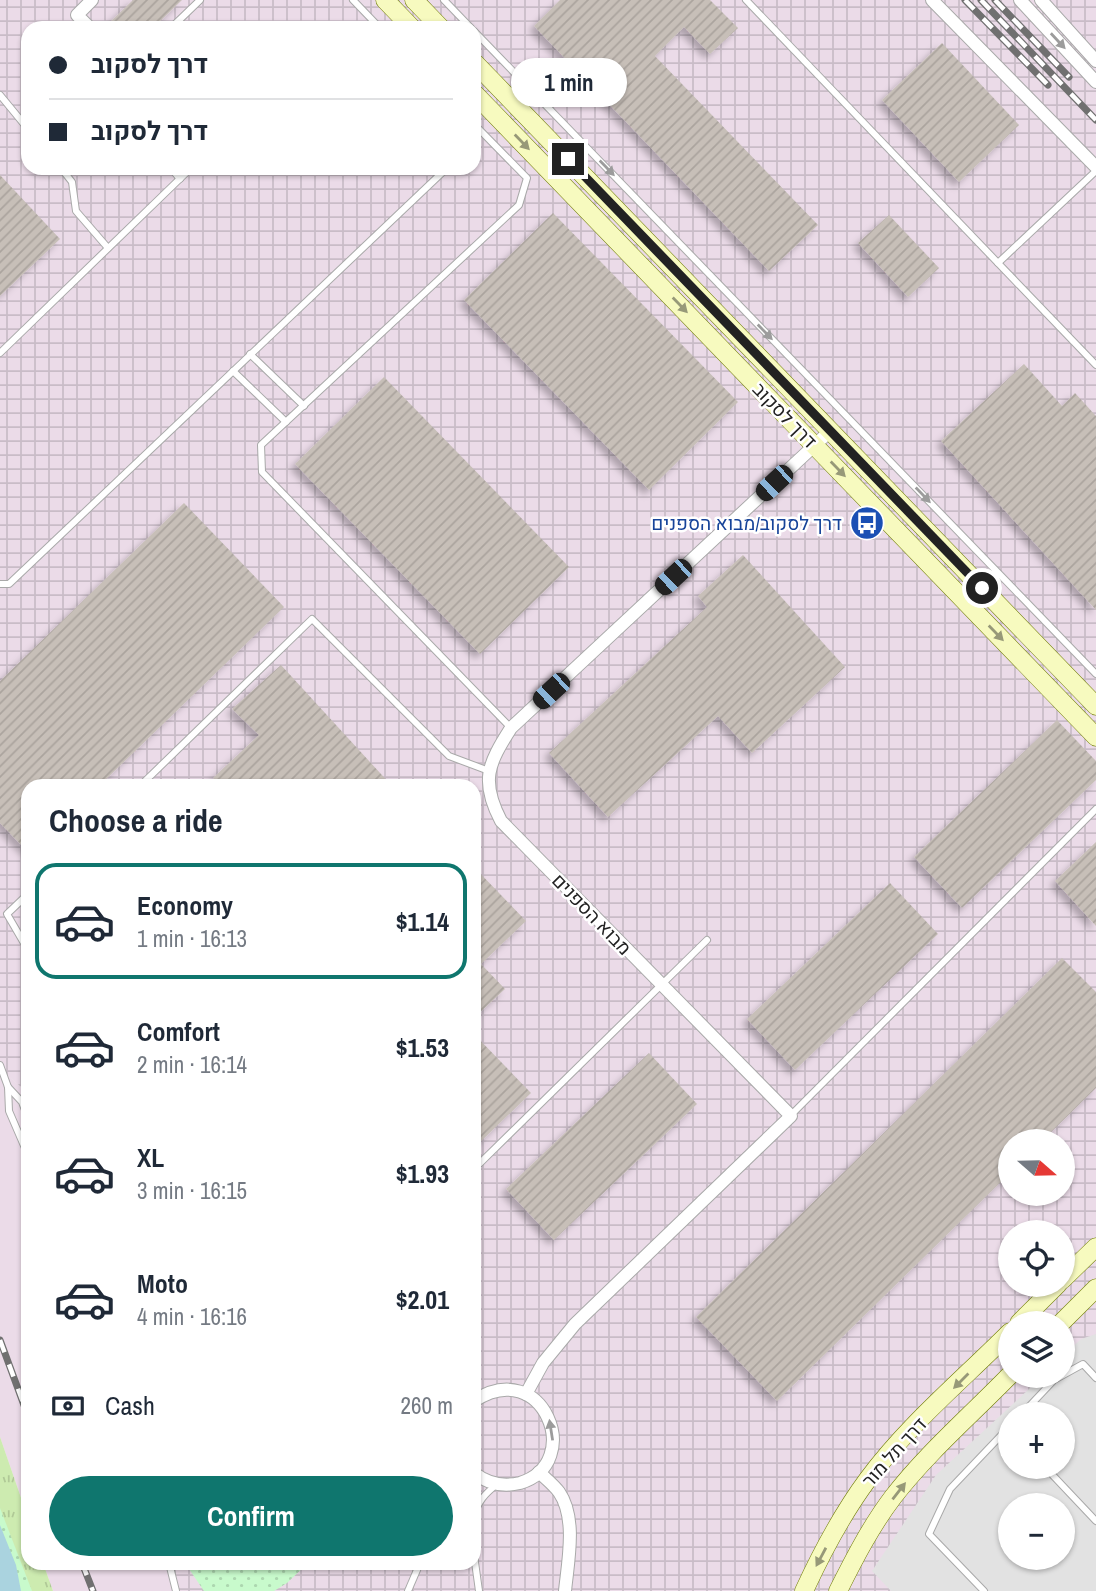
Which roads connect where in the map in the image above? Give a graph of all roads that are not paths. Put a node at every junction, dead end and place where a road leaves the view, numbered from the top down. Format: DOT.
graph roads {
  1 [pos="93,0"];
  2 [pos="200,0"];
  3 [pos="353,0"];
  4 [pos="385,0"];
  5 [pos="414,0"];
  6 [pos="444,0"];
  7 [pos="746,0"];
  8 [pos="932,0"];
  9 [pos="1020,0"];
  10 [pos="1041,0"];
  11 [pos="83,21"];
  12 [pos="178,21"];
  13 [pos="373,21"];
  14 [pos="405,21"];
  15 [pos="434,21"];
  16 [pos="465,21"];
  17 [pos="481,37"];
  18 [pos="1096,61"];
  19 [pos="481,69"];
  20 [pos="1096,82"];
  21 [pos="0,95"];
  22 [pos="481,100"];
  23 [pos="21,120"];
  24 [pos="481,131"];
  25 [pos="1096,169"];
  26 [pos="66,175"];
  27 [pos="177,175"];
  28 [pos="184,175"];
  29 [pos="440,175"];
  30 [pos="180,179"];
  31 [pos="108,248"];
  32 [pos="998,263"];
  33 [pos="0,353"];
  34 [pos="250,354"];
  35 [pos="1096,365"];
  36 [pos="233,371"];
  37 [pos="304,406"];
  38 [pos="286,422"];
  39 [pos="830,431"];
  40 [pos="815,445"];
  41 [pos="0,584"];
  42 [pos="1096,674"];
  43 [pos="1096,706"];
  44 [pos="511,728"];
  45 [pos="1096,737"];
  46 [pos="489,771"];
  47 [pos="146,779"];
  48 [pos="1096,809"];
  49 [pos="21,901"];
  50 [pos="21,938"];
  51 [pos="707,940"];
  52 [pos="661,984"];
  53 [pos="0,1065"];
  54 [pos="8,1087"];
  55 [pos="21,1101"];
  56 [pos="790,1116"];
  57 [pos="21,1139"];
  58 [pos="481,1162"];
  59 [pos="1096,1247"];
  60 [pos="1075,1267"];
  61 [pos="1096,1288"];
  62 [pos="1045,1297"];
  63 [pos="1031,1311"];
  64 [pos="1073,1311"];
  65 [pos="998,1344"];
  66 [pos="1096,1378"];
  67 [pos="998,1387"];
  68 [pos="526,1394"];
  69 [pos="481,1397"];
  70 [pos="1033,1402"];
  71 [pos="998,1440"];
  72 [pos="539,1472"];
  73 [pos="481,1478"];
  74 [pos="1056,1479"];
  75 [pos="496,1485"];
  76 [pos="481,1499"];
  77 [pos="1096,1521"];
  78 [pos="171,1570"];
  79 [pos="416,1570"];
  80 [pos="476,1570"];
  81 [pos="842,1588"];
  82 [pos="176,1591"];
  83 [pos="408,1591"];
  84 [pos="479,1591"];
  85 [pos="565,1591"];
  86 [pos="804,1591"];
  87 [pos="984,1591"];
  1 -- 11 [label="street"];
  2 -- 12 [label="lane"];
  3 -- 13 [label="lane"];
  4 -- 14 [label="street"];
  5 -- 15 [label="street"];
  6 -- 16 [label="lane"];
  7 -- 32 [label="lane"];
  8 -- 25 [label="street"];
  9 -- 20 [label="street, one-way"];
  10 -- 18 [label="street"];
  17 -- 42 [label="lane, one-way"];
  19 -- 39 [label="street, דרך לסקוב"];
  21 -- 23 [label="lane"];
  22 -- 40 [label="street, דרך לסקוב, one-way"];
  24 -- 37 [label="lane"];
  25 -- 32 [label="lane"];
  26 -- 31 [label="lane"];
  27 -- 30 [label="lane"];
  28 -- 30 [label="lane"];
  29 -- 34 [label="lane"];
  30 -- 31 [label="lane"];
  31 -- 33 [label="lane"];
  32 -- 35 [label="lane"];
  34 -- 36 [label="lane"];
  34 -- 37 [label="lane"];
  36 -- 38 [label="lane"];
  36 -- 41 [label="lane"];
  37 -- 38 [label="lane"];
  38 -- 44 [label="lane"];
  39 -- 40 [label="street"];
  39 -- 43 [label="street, דרך לסקוב"];
  40 -- 44 [label="street"];
  40 -- 45 [label="street, דרך לסקוב, one-way"];
  44 -- 46 [label="street"];
  46 -- 47 [label="lane"];
  46 -- 52 [label="street, מבוא הספנים"];
  48 -- 56 [label="lane"];
  49 -- 50 [label="lane"];
  51 -- 52 [label="lane"];
  52 -- 56 [label="street, מבוא הספנים"];
  52 -- 58 [label="lane"];
  53 -- 54 [label="lane"];
  54 -- 55 [label="lane"];
  54 -- 57 [label="lane"];
  56 -- 68 [label="street"];
  59 -- 60 [label="street"];
  61 -- 64 [label="street"];
  62 -- 63 [label="street"];
  65 -- 86 [label="street, דרך תל מור, one-way"];
  66 -- 70 [label="lane"];
  81 -- 67 [label="street, דרך תל מור, one-way"];
  68 -- 69 [label="street"];
  72 -- 68 [label="street, one-way"];
  71 -- 87 [label="lane"];
  72 -- 75 [label="street"];
  72 -- 85 [label="street"];
  73 -- 75 [label="street"];
  74 -- 77 [label="lane"];
  75 -- 76 [label="lane"];
  78 -- 82 [label="lane"];
  79 -- 83 [label="lane"];
  80 -- 84 [label="lane"];
}
